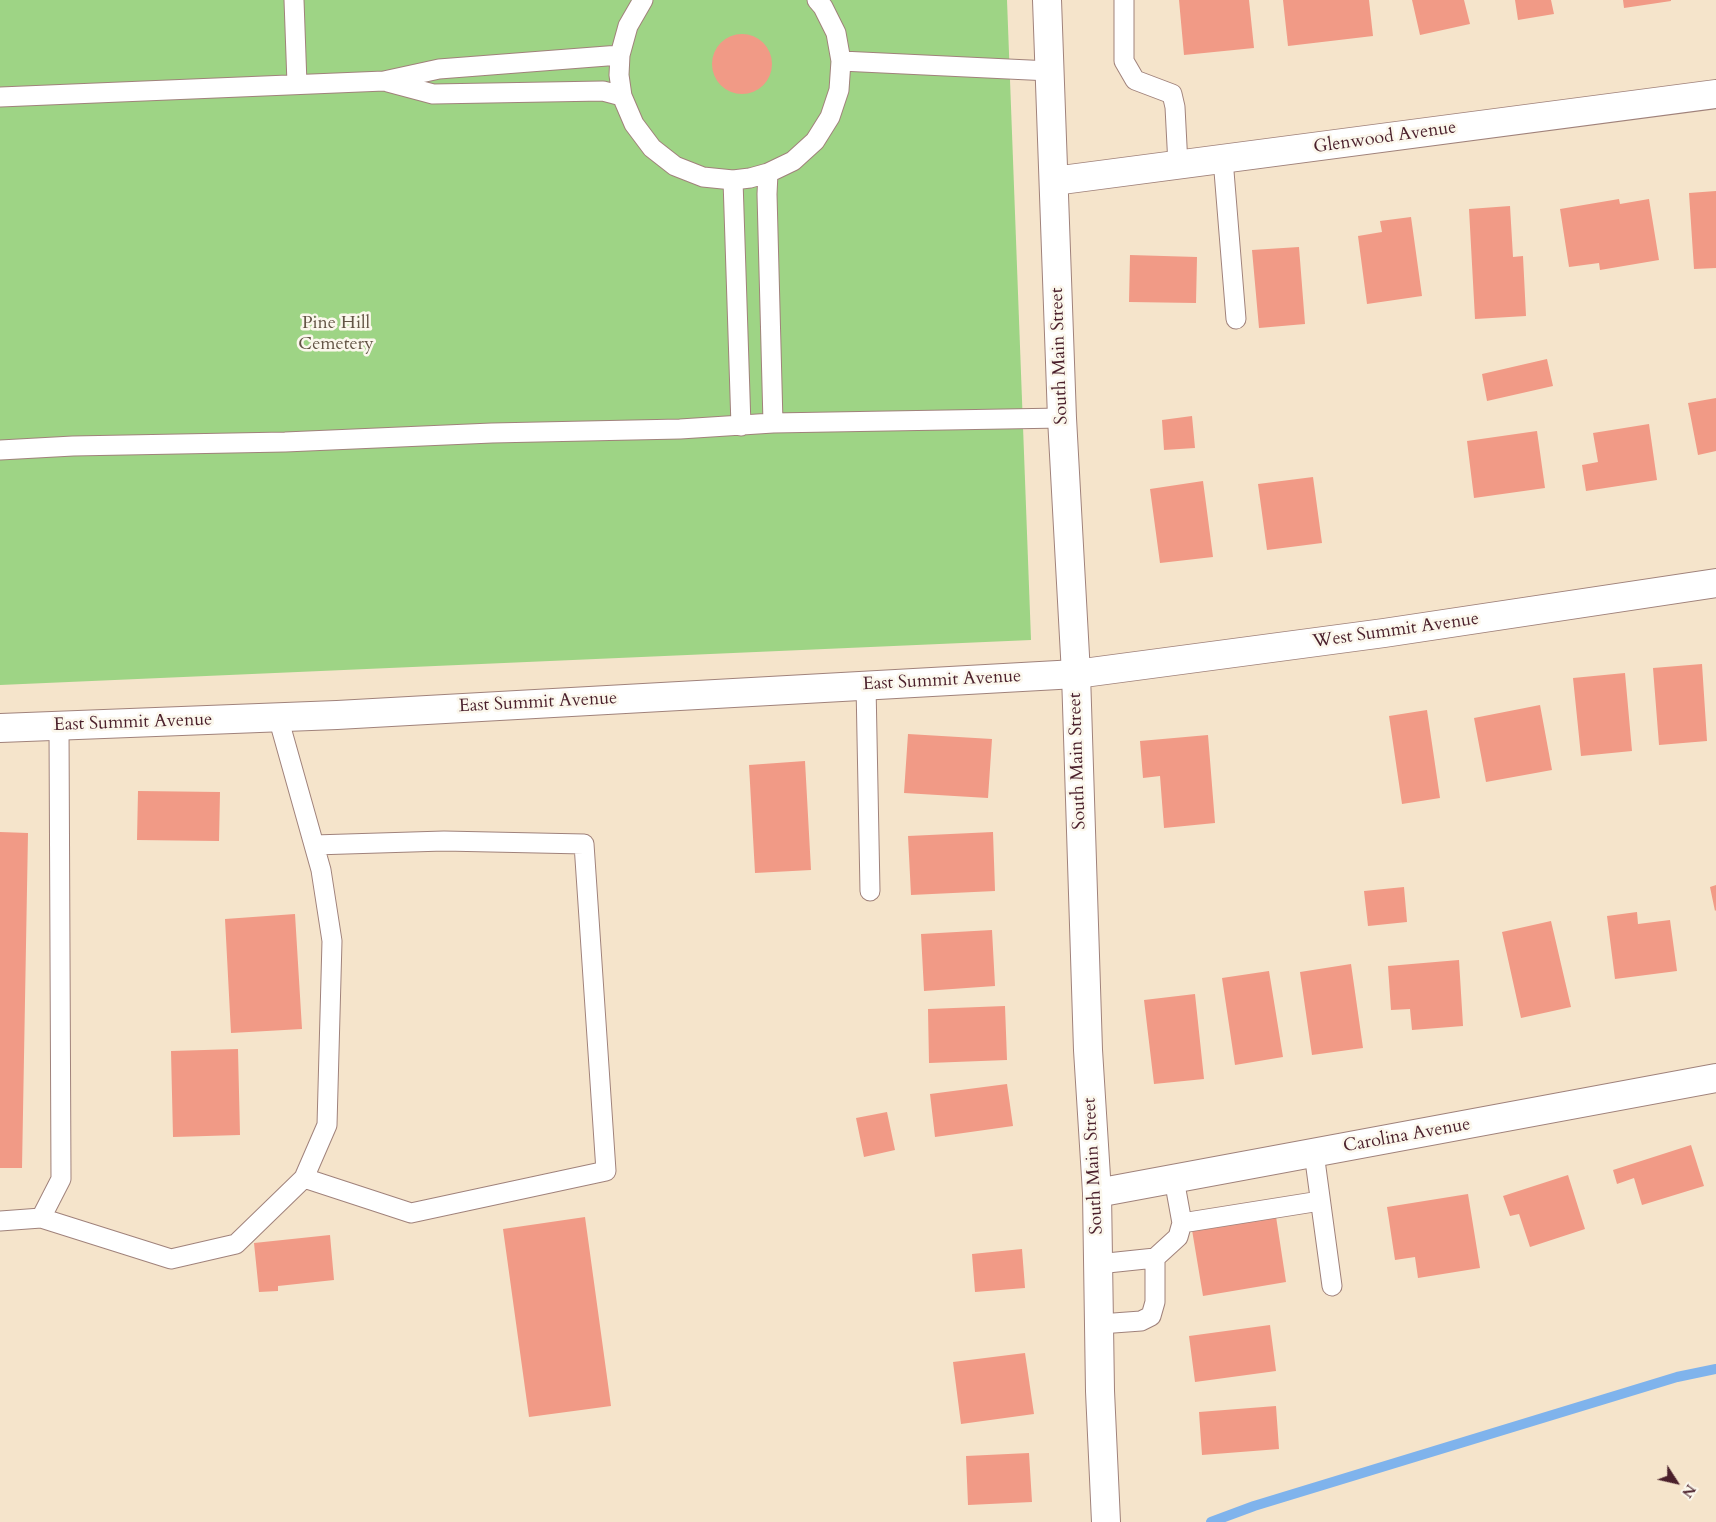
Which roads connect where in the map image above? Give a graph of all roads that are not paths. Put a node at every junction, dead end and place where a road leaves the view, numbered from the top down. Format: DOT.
graph roads {
  1 [pos="294,0"];
  2 [pos="644,0"];
  3 [pos="817,0"];
  4 [pos="1047,0"];
  5 [pos="1124,0"];
  6 [pos="620,55"];
  7 [pos="841,61"];
  8 [pos="1050,71"];
  9 [pos="384,81"];
  10 [pos="297,84"];
  11 [pos="1716,94"];
  12 [pos="622,96"];
  13 [pos="0,97"];
  14 [pos="1223,159"];
  15 [pos="1178,165"];
  16 [pos="768,173"];
  17 [pos="733,180"];
  18 [pos="1054,181"];
  19 [pos="1236,319"];
  20 [pos="1062,418"];
  21 [pos="773,423"];
  22 [pos="741,426"];
  23 [pos="0,450"];
  24 [pos="1716,584"];
  25 [pos="1076,674"];
  26 [pos="866,685"];
  27 [pos="278,717"];
  28 [pos="59,726"];
  29 [pos="0,728"];
  30 [pos="314,845"];
  31 [pos="870,891"];
  32 [pos="1716,1078"];
  33 [pos="1314,1153"];
  34 [pos="304,1178"];
  35 [pos="1174,1179"];
  36 [pos="1098,1193"];
  37 [pos="1320,1201"];
  38 [pos="41,1218"];
  39 [pos="0,1221"];
  40 [pos="1182,1223"];
  41 [pos="1155,1258"];
  42 [pos="1098,1264"];
  43 [pos="1332,1286"];
  44 [pos="1100,1324"];
  45 [pos="1106,1522"];
  1 -- 10 [label="lane"];
  2 -- 6 [label="lane"];
  3 -- 7 [label="lane"];
  4 -- 8 [label="street, South Main Street"];
  5 -- 15 [label="lane"];
  6 -- 9 [label="lane"];
  6 -- 12 [label="lane"];
  7 -- 8 [label="lane"];
  7 -- 16 [label="lane"];
  8 -- 18 [label="street, South Main Street"];
  9 -- 10 [label="lane"];
  9 -- 12 [label="lane"];
  10 -- 13 [label="lane"];
  11 -- 14 [label="street, Glenwood Avenue"];
  12 -- 17 [label="lane"];
  14 -- 15 [label="street, Glenwood Avenue"];
  14 -- 19 [label="lane"];
  15 -- 18 [label="street, Glenwood Avenue"];
  16 -- 17 [label="lane"];
  16 -- 21 [label="lane"];
  17 -- 22 [label="lane"];
  18 -- 20 [label="street, South Main Street"];
  20 -- 21 [label="lane"];
  20 -- 25 [label="street, South Main Street"];
  21 -- 22 [label="lane"];
  22 -- 23 [label="lane"];
  24 -- 25 [label="street, West Summit Avenue"];
  25 -- 26 [label="street, East Summit Avenue"];
  25 -- 36 [label="street, South Main Street"];
  26 -- 27 [label="street, East Summit Avenue"];
  26 -- 31 [label="lane"];
  27 -- 28 [label="street, East Summit Avenue"];
  27 -- 30 [label="lane"];
  28 -- 29 [label="street, East Summit Avenue"];
  28 -- 38 [label="lane"];
  30 -- 34 [label="lane"];
  30 -- 34 [label="lane"];
  32 -- 33 [label="street, Carolina Avenue"];
  33 -- 35 [label="street, Carolina Avenue"];
  33 -- 37 [label="lane"];
  34 -- 38 [label="lane"];
  35 -- 36 [label="street, Carolina Avenue"];
  35 -- 40 [label="lane"];
  36 -- 42 [label="street, South Main Street"];
  37 -- 40 [label="lane"];
  37 -- 43 [label="lane"];
  38 -- 39 [label="lane"];
  40 -- 41 [label="lane"];
  41 -- 42 [label="lane"];
  41 -- 44 [label="lane"];
  42 -- 44 [label="street, South Main Street"];
  44 -- 45 [label="street, South Main Street"];
}
